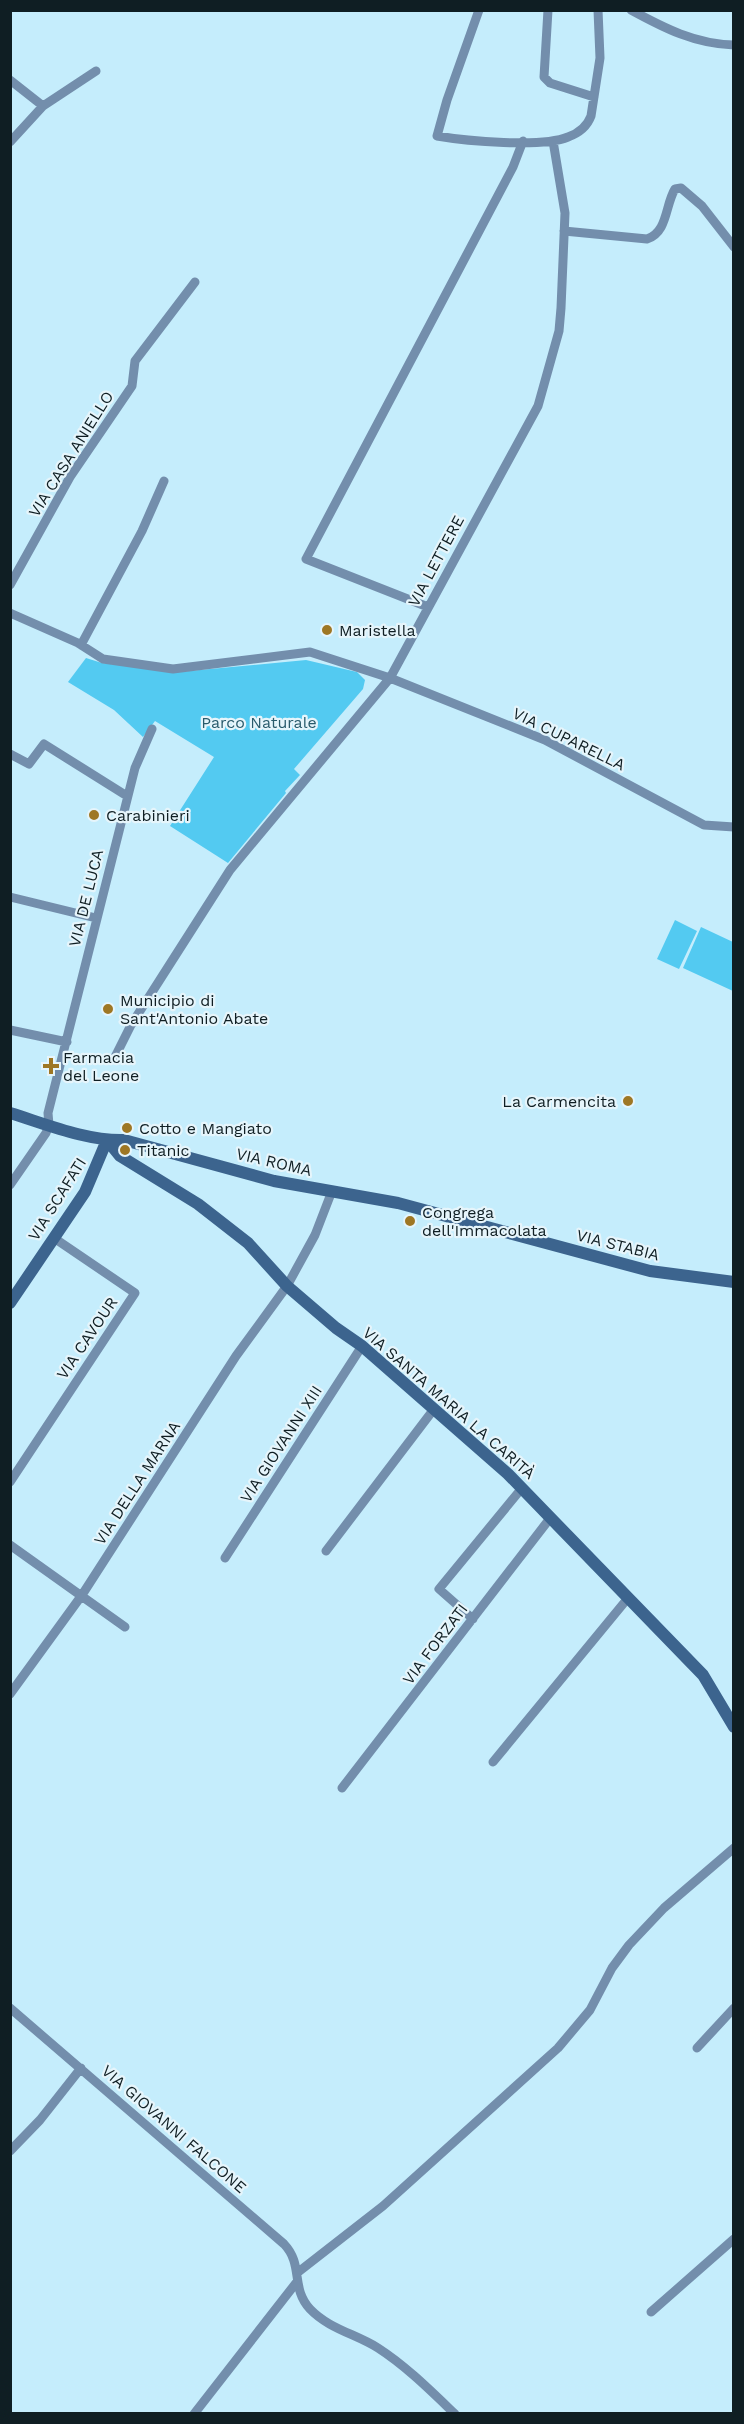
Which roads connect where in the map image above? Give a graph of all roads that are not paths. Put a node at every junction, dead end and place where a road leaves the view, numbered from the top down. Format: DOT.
graph roads {
  1 [pos="479,10"];
  2 [pos="548,10"];
  3 [pos="598,10"];
  4 [pos="631,10"];
  5 [pos="734,45"];
  6 [pos="96,71"];
  7 [pos="10,80"];
  8 [pos="594,97"];
  9 [pos="43,106"];
  10 [pos="523,141"];
  11 [pos="553,141"];
  12 [pos="10,142"];
  13 [pos="564,231"];
  14 [pos="734,247"];
  15 [pos="195,282"];
  16 [pos="164,481"];
  17 [pos="10,585"];
  18 [pos="429,607"];
  19 [pos="10,613"];
  20 [pos="81,645"];
  21 [pos="390,678"];
  22 [pos="152,729"];
  23 [pos="10,754"];
  24 [pos="127,796"];
  25 [pos="734,827"];
  26 [pos="10,897"];
  27 [pos="96,918"];
  28 [pos="10,1030"];
  29 [pos="67,1042"];
  30 [pos="114,1059"];
  31 [pos="10,1113"];
  32 [pos="49,1125"];
  33 [pos="107,1140"];
  34 [pos="10,1185"];
  35 [pos="332,1191"];
  36 [pos="497,1229"];
  37 [pos="54,1238"];
  38 [pos="734,1282"];
  39 [pos="287,1286"];
  40 [pos="10,1304"];
  41 [pos="362,1346"];
  42 [pos="434,1409"];
  43 [pos="10,1482"];
  44 [pos="522,1488"];
  45 [pos="550,1517"];
  46 [pos="10,1545"];
  47 [pos="326,1551"];
  48 [pos="225,1558"];
  49 [pos="82,1595"];
  50 [pos="628,1598"];
  51 [pos="473,1618"];
  52 [pos="125,1627"];
  53 [pos="10,1694"];
  54 [pos="734,1727"];
  55 [pos="493,1762"];
  56 [pos="342,1788"];
  57 [pos="734,1848"];
  58 [pos="10,2008"];
  59 [pos="734,2008"];
  60 [pos="697,2048"];
  61 [pos="81,2068"];
  62 [pos="10,2151"];
  63 [pos="734,2239"];
  64 [pos="297,2273"];
  65 [pos="296,2283"];
  66 [pos="651,2312"];
  67 [pos="194,2414"];
  68 [pos="455,2414"];
  1 -- 10 [label="street"];
  2 -- 8 [label="street"];
  3 -- 8 [label="street"];
  4 -- 5 [label="street"];
  6 -- 9 [label="street"];
  7 -- 9 [label="street"];
  8 -- 11 [label="street"];
  9 -- 12 [label="street"];
  10 -- 11 [label="street"];
  10 -- 18 [label="street"];
  11 -- 13 [label="street, VIA LETTERE"];
  13 -- 14 [label="street"];
  13 -- 18 [label="street, VIA LETTERE"];
  15 -- 17 [label="street, VIA CASA ANIELLO"];
  16 -- 20 [label="street"];
  18 -- 21 [label="street, VIA LETTERE"];
  19 -- 20 [label="street, VIA CUPARELLA"];
  20 -- 21 [label="street, VIA CUPARELLA"];
  21 -- 25 [label="street, VIA CUPARELLA"];
  21 -- 30 [label="street, VIA LETTERE"];
  22 -- 24 [label="street, VIA DE LUCA"];
  23 -- 24 [label="street"];
  24 -- 27 [label="street, VIA DE LUCA"];
  26 -- 27 [label="street"];
  27 -- 29 [label="street, VIA DE LUCA"];
  28 -- 29 [label="street"];
  29 -- 32 [label="street, VIA DE LUCA"];
  31 -- 32 [label="street, VIA ROMA"];
  32 -- 33 [label="street, VIA ROMA"];
  32 -- 34 [label="street"];
  33 -- 35 [label="street, VIA ROMA"];
  33 -- 37 [label="street, VIA SCAFATI"];
  33 -- 39 [label="street, VIA SANTA MARIA LA CARITÀ"];
  35 -- 36 [label="street, VIA ROMA"];
  35 -- 39 [label="street, VIA DELLA MARNA"];
  36 -- 38 [label="street, VIA STABIA"];
  37 -- 40 [label="street, VIA SCAFATI"];
  37 -- 43 [label="street, VIA CAVOUR"];
  39 -- 41 [label="street, VIA SANTA MARIA LA CARITÀ"];
  39 -- 49 [label="street, VIA DELLA MARNA"];
  41 -- 42 [label="street, VIA SANTA MARIA LA CARITÀ"];
  41 -- 48 [label="street, VIA GIOVANNI XIII"];
  42 -- 44 [label="street, VIA SANTA MARIA LA CARITÀ"];
  42 -- 47 [label="street"];
  44 -- 45 [label="street, VIA SANTA MARIA LA CARITÀ"];
  44 -- 51 [label="street"];
  45 -- 50 [label="street, VIA SANTA MARIA LA CARITÀ"];
  45 -- 51 [label="street, VIA FORZATI"];
  46 -- 49 [label="street"];
  49 -- 52 [label="street"];
  49 -- 53 [label="street, VIA DELLA MARNA"];
  50 -- 54 [label="street, VIA SANTA MARIA LA CARITÀ"];
  50 -- 55 [label="street"];
  51 -- 56 [label="street, VIA FORZATI"];
  57 -- 64 [label="street"];
  58 -- 61 [label="street, VIA GIOVANNI FALCONE"];
  59 -- 60 [label="street"];
  61 -- 62 [label="street"];
  61 -- 64 [label="street, VIA GIOVANNI FALCONE"];
  63 -- 66 [label="street"];
  64 -- 65 [label="street, VIA GIOVANNI FALCONE"];
  65 -- 67 [label="street"];
  65 -- 68 [label="street"];
}
